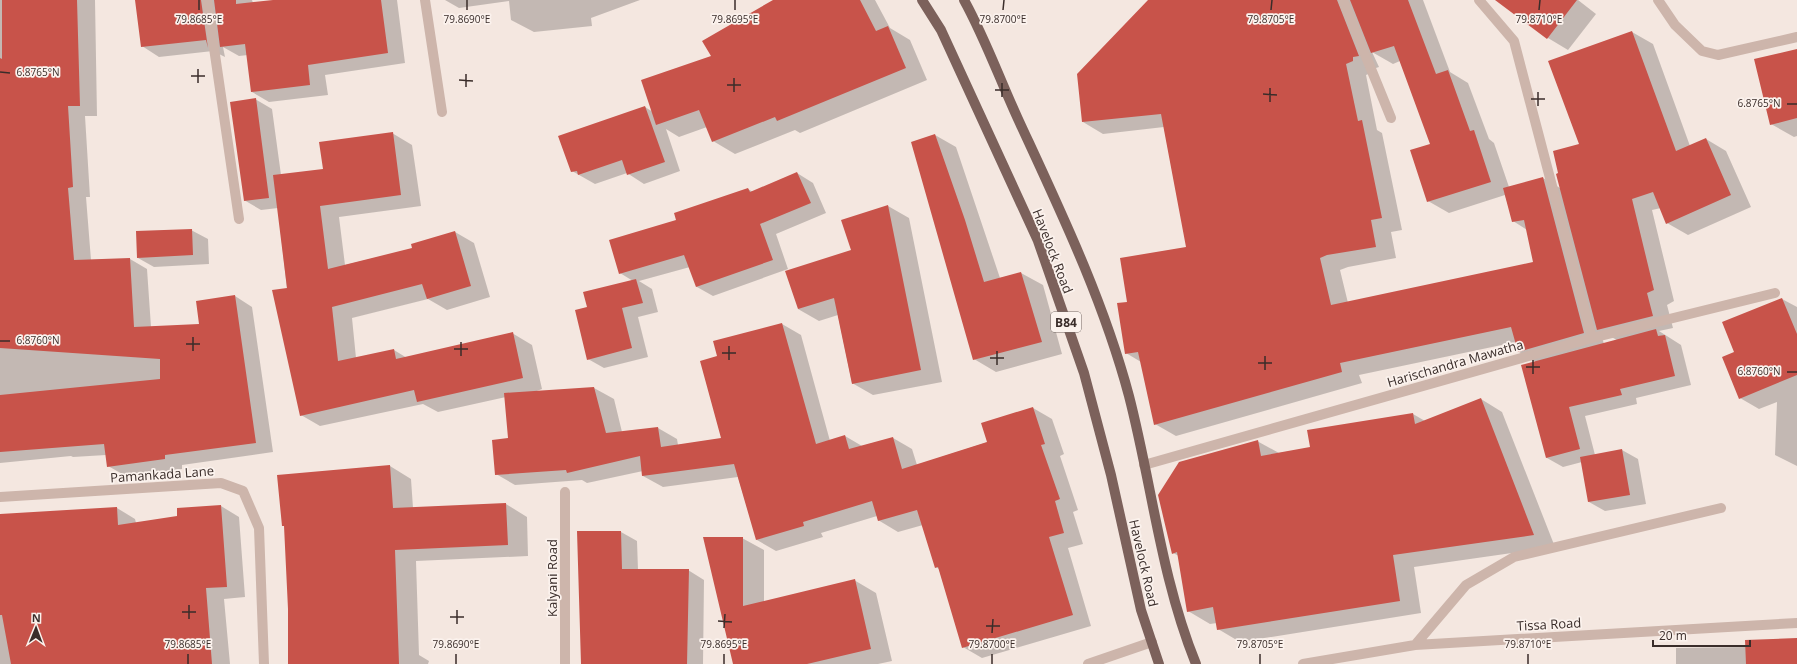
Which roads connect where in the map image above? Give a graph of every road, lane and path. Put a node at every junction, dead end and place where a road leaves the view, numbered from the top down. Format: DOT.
graph roads {
  1 [pos="207,0"];
  2 [pos="425,0"];
  3 [pos="922,0"];
  4 [pos="964,0"];
  5 [pos="1343,0"];
  6 [pos="1479,0"];
  7 [pos="1658,0"];
  8 [pos="1797,37"];
  9 [pos="442,112"];
  10 [pos="1391,118"];
  11 [pos="240,219"];
  12 [pos="1775,293"];
  13 [pos="1592,338"];
  14 [pos="1144,465"];
  15 [pos="566,492"];
  16 [pos="0,497"];
  17 [pos="1721,508"];
  18 [pos="1797,623"];
  19 [pos="1152,642"];
  20 [pos="1415,645"];
  21 [pos="264,664"];
  22 [pos="565,664"];
  23 [pos="1088,664"];
  24 [pos="1159,664"];
  25 [pos="1196,664"];
  26 [pos="1304,664"];
  1 -- 11 [label="street"];
  2 -- 9 [label="street"];
  3 -- 19 [label="main road, Havelock Road / B84"];
  4 -- 14 [label="main road, Havelock Road"];
  5 -- 10 [label="street"];
  6 -- 13 [label="street"];
  7 -- 8 [label="street"];
  12 -- 13 [label="street, Harischandra Mawatha"];
  13 -- 14 [label="street, Harischandra Mawatha"];
  14 -- 25 [label="main road, Havelock Road"];
  15 -- 22 [label="street, Kalyani Road"];
  16 -- 21 [label="street, Pamankada Lane"];
  17 -- 20 [label="street"];
  18 -- 20 [label="street, Tissa Road"];
  19 -- 23 [label="street"];
  19 -- 24 [label="main road, Havelock Road / B84"];
  20 -- 26 [label="street, Tissa Road"];
}
